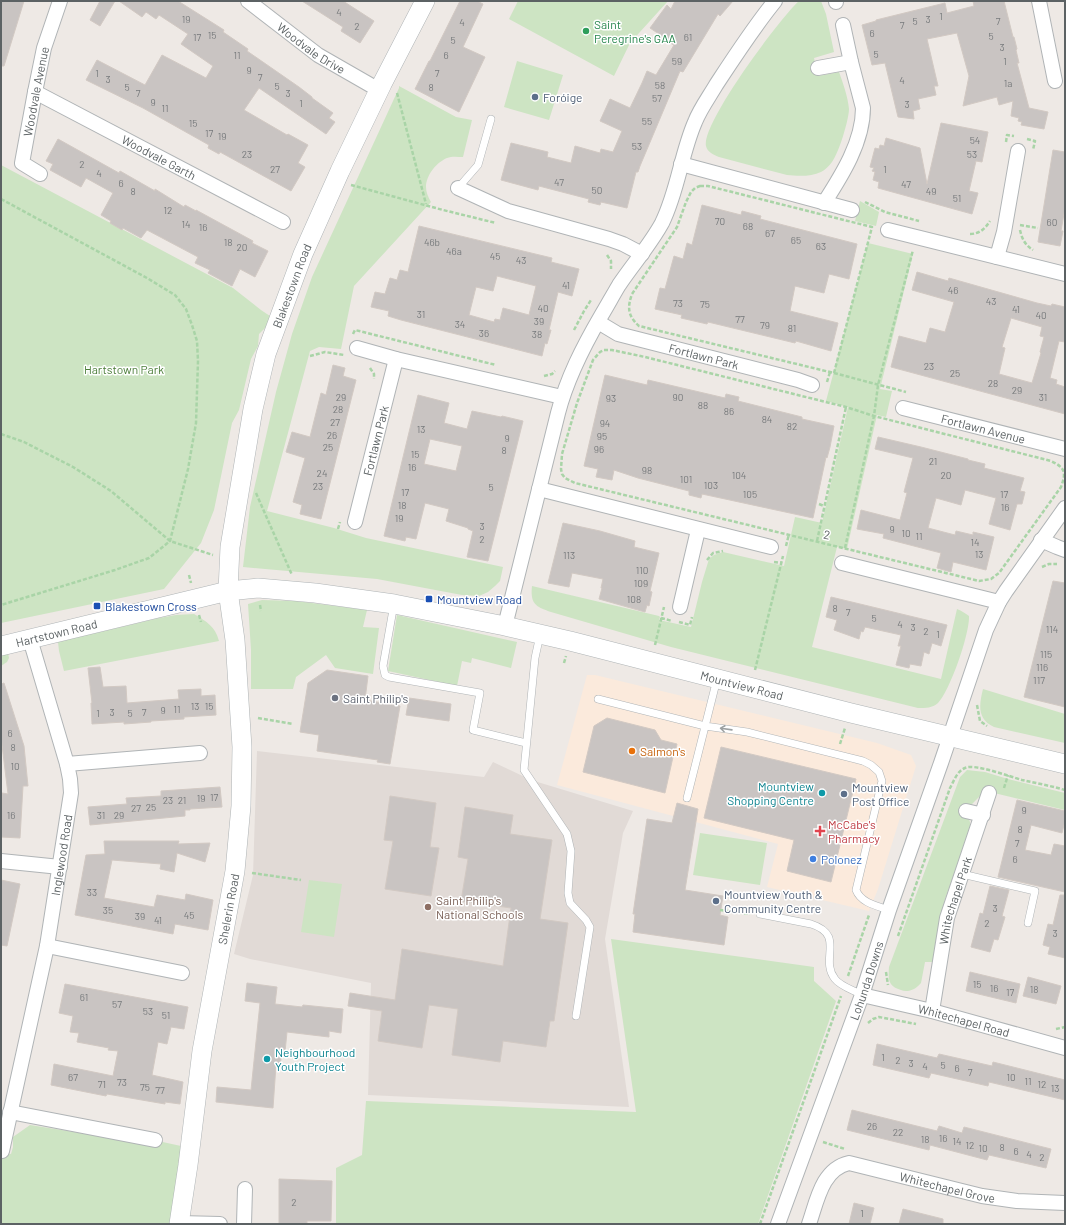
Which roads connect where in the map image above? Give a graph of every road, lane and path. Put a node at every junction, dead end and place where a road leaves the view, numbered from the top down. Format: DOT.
graph roads {
  1 [pos="60,1"];
  2 [pos="248,1"];
  3 [pos="425,1"];
  4 [pos="775,1"];
  5 [pos="1039,1"];
  6 [pos="843,25"];
  7 [pos="851,62"];
  8 [pos="818,68"];
  9 [pos="1055,81"];
  10 [pos="380,87"];
  11 [pos="34,92"];
  12 [pos="491,118"];
  13 [pos="1020,142"];
  14 [pos="1006,144"];
  15 [pos="1032,156"];
  16 [pos="681,164"];
  17 [pos="40,174"];
  18 [pos="336,180"];
  19 [pos="458,188"];
  20 [pos="1,198"];
  21 [pos="824,202"];
  22 [pos="426,205"];
  23 [pos="856,205"];
  24 [pos="992,218"];
  25 [pos="1021,220"];
  26 [pos="283,222"];
  27 [pos="924,222"];
  28 [pos="502,225"];
  29 [pos="1020,225"];
  30 [pos="1038,228"];
  31 [pos="888,230"];
  32 [pos="964,233"];
  33 [pos="913,250"];
  34 [pos="1035,251"];
  35 [pos="603,252"];
  36 [pos="642,254"];
  37 [pos="997,257"];
  38 [pos="610,274"];
  39 [pos="1065,274"];
  40 [pos="593,298"];
  41 [pos="598,322"];
  42 [pos="573,332"];
  43 [pos="379,336"];
  44 [pos="352,352"];
  45 [pos="310,356"];
  46 [pos="396,359"];
  47 [pos="497,365"];
  48 [pos="368,366"];
  49 [pos="557,369"];
  50 [pos="834,373"];
  51 [pos="540,376"];
  52 [pos="374,383"];
  53 [pos="812,385"];
  54 [pos="878,385"];
  55 [pos="900,391"];
  56 [pos="562,397"];
  57 [pos="846,407"];
  58 [pos="903,408"];
  59 [pos="874,416"];
  60 [pos="1,434"];
  61 [pos="833,441"];
  62 [pos="838,442"];
  63 [pos="1065,449"];
  64 [pos="255,488"];
  65 [pos="539,489"];
  66 [pos="819,504"];
  67 [pos="824,506"];
  68 [pos="1065,508"];
  69 [pos="340,520"];
  70 [pos="354,522"];
  71 [pos="338,529"];
  72 [pos="698,530"];
  73 [pos="789,534"];
  74 [pos="170,540"];
  75 [pos="1042,540"];
  76 [pos="817,541"];
  77 [pos="845,548"];
  78 [pos="724,550"];
  79 [pos="1065,550"];
  80 [pos="769,554"];
  81 [pos="215,556"];
  82 [pos="782,563"];
  83 [pos="842,563"];
  84 [pos="706,564"];
  85 [pos="1062,565"];
  86 [pos="1040,568"];
  87 [pos="228,591"];
  88 [pos="299,592"];
  89 [pos="999,602"];
  90 [pos="394,604"];
  91 [pos="665,604"];
  92 [pos="1,605"];
  93 [pos="686,609"];
  94 [pos="661,618"];
  95 [pos="505,626"];
  96 [pos="540,635"];
  97 [pos="30,639"];
  98 [pos="1,646"];
  99 [pos="651,662"];
  100 [pos="755,670"];
  101 [pos="717,679"];
  102 [pos="598,699"];
  103 [pos="977,703"];
  104 [pos="253,718"];
  105 [pos="292,724"];
  106 [pos="705,726"];
  107 [pos="993,728"];
  108 [pos="950,736"];
  109 [pos="526,743"];
  110 [pos="200,753"];
  111 [pos="67,764"];
  112 [pos="1065,764"];
  113 [pos="1008,775"];
  114 [pos="1003,789"];
  115 [pos="1065,790"];
  116 [pos="989,793"];
  117 [pos="687,798"];
  118 [pos="966,811"];
  119 [pos="982,815"];
  120 [pos="1,861"];
  121 [pos="60,867"];
  122 [pos="250,873"];
  123 [pos="962,874"];
  124 [pos="301,880"];
  125 [pos="873,904"];
  126 [pos="720,910"];
  127 [pos="889,910"];
  128 [pos="760,914"];
  129 [pos="1028,923"];
  130 [pos="898,936"];
  131 [pos="47,946"];
  132 [pos="886,971"];
  133 [pos="182,974"];
  134 [pos="845,986"];
  135 [pos="891,988"];
  136 [pos="862,995"];
  137 [pos="932,1011"];
  138 [pos="576,1016"];
  139 [pos="867,1024"];
  140 [pos="917,1024"];
  141 [pos="1065,1027"];
  142 [pos="1053,1029"];
  143 [pos="1065,1048"];
  144 [pos="10,1112"];
  145 [pos="156,1140"];
  146 [pos="2,1151"];
  147 [pos="245,1189"];
  148 [pos="1065,1203"];
  149 [pos="179,1224"];
  150 [pos="220,1224"];
  151 [pos="244,1224"];
  152 [pos="760,1224"];
  153 [pos="778,1224"];
  154 [pos="809,1224"];
  1 -- 11 [label="street, Woodvale Avenue"];
  2 -- 10 [label="street, Woodvale Drive"];
  3 -- 10 [label="street, Blakestown Road"];
  4 -- 16 [label="street"];
  5 -- 9 [label="street"];
  6 -- 7 [label="street"];
  7 -- 8 [label="street"];
  7 -- 21 [label="street"];
  10 -- 18 [label="street, Blakestown Road"];
  10 -- 22 [label="path"];
  11 -- 17 [label="street, Woodvale Avenue"];
  11 -- 26 [label="street, Woodvale Garth"];
  12 -- 19 [label="lane"];
  13 -- 14 [label="path"];
  13 -- 15 [label="path"];
  13 -- 37 [label="street"];
  16 -- 21 [label="street"];
  16 -- 36 [label="street"];
  18 -- 22 [label="path"];
  18 -- 87 [label="street, Blakestown Road"];
  19 -- 36 [label="street"];
  20 -- 74 [label="path"];
  21 -- 23 [label="street"];
  22 -- 28 [label="path"];
  23 -- 27 [label="path"];
  24 -- 32 [label="path"];
  25 -- 29 [label="path"];
  29 -- 30 [label="path"];
  29 -- 34 [label="path"];
  31 -- 37 [label="street"];
  33 -- 54 [label="path"];
  35 -- 38 [label="path"];
  36 -- 41 [label="street"];
  37 -- 39 [label="street"];
  40 -- 42 [label="path"];
  41 -- 53 [label="street, Fortlawn Park"];
  41 -- 56 [label="street"];
  43 -- 47 [label="path"];
  44 -- 45 [label="path"];
  44 -- 46 [label="street"];
  46 -- 56 [label="street"];
  46 -- 70 [label="street, Fortlawn Park"];
  48 -- 52 [label="path"];
  49 -- 51 [label="path"];
  50 -- 50 [label="path"];
  50 -- 54 [label="path"];
  54 -- 55 [label="path"];
  54 -- 59 [label="path"];
  56 -- 65 [label="street"];
  57 -- 59 [label="path"];
  57 -- 62 [label="path"];
  57 -- 73 [label="path, 2"];
  58 -- 63 [label="street, Fortlawn Avenue"];
  59 -- 77 [label="path"];
  59 -- 77 [label="path, 2"];
  60 -- 74 [label="path"];
  61 -- 62 [label="path"];
  62 -- 67 [label="path"];
  64 -- 88 [label="path"];
  65 -- 72 [label="street"];
  65 -- 95 [label="street"];
  66 -- 67 [label="path"];
  67 -- 76 [label="path"];
  68 -- 75 [label="street"];
  69 -- 71 [label="path"];
  72 -- 80 [label="street"];
  72 -- 93 [label="street"];
  73 -- 76 [label="path, 2"];
  73 -- 82 [label="path"];
  74 -- 81 [label="path"];
  74 -- 92 [label="path"];
  75 -- 79 [label="street"];
  75 -- 89 [label="street"];
  76 -- 77 [label="path, 2"];
  78 -- 84 [label="path"];
  80 -- 82 [label="path"];
  82 -- 100 [label="path"];
  83 -- 89 [label="street"];
  85 -- 86 [label="path"];
  87 -- 88 [label="street, Mountview Road"];
  87 -- 97 [label="street, Hartstown Road"];
  87 -- 149 [label="street, Shelerin Road"];
  88 -- 90 [label="street, Mountview Road"];
  89 -- 108 [label="street"];
  90 -- 95 [label="street, Mountview Road"];
  90 -- 109 [label="lane"];
  91 -- 94 [label="path"];
  93 -- 94 [label="path"];
  94 -- 99 [label="path"];
  95 -- 96 [label="street, Mountview Road"];
  96 -- 99 [label="street, Mountview Road"];
  96 -- 109 [label="lane"];
  97 -- 98 [label="street, Hartstown Road"];
  97 -- 111 [label="street, Inglewood Road"];
  99 -- 101 [label="street, Mountview Road"];
  101 -- 106 [label="lane"];
  101 -- 108 [label="street, Mountview Road"];
  102 -- 106 [label="lane"];
  103 -- 107 [label="path"];
  104 -- 105 [label="path"];
  106 -- 117 [label="lane"];
  125 -- 106 [label="lane, one-way"];
  108 -- 112 [label="street, Mountview Road"];
  108 -- 127 [label="street, Lohunda Downs"];
  109 -- 138 [label="lane"];
  110 -- 111 [label="street"];
  111 -- 121 [label="street, Inglewood Road"];
  113 -- 114 [label="path"];
  113 -- 115 [label="path"];
  113 -- 130 [label="path"];
  116 -- 119 [label="street, Whitechapel Park"];
  118 -- 119 [label="street"];
  119 -- 123 [label="street, Whitechapel Park"];
  120 -- 121 [label="street"];
  121 -- 131 [label="street, Inglewood Road"];
  122 -- 124 [label="path"];
  123 -- 129 [label="lane"];
  123 -- 137 [label="street, Whitechapel Park"];
  125 -- 127 [label="lane"];
  125 -- 134 [label="path"];
  126 -- 128 [label="path"];
  127 -- 136 [label="street, Lohunda Downs"];
  128 -- 134 [label="lane"];
  131 -- 133 [label="street"];
  131 -- 144 [label="street, Inglewood Road"];
  132 -- 135 [label="path"];
  134 -- 136 [label="lane"];
  134 -- 152 [label="path"];
  136 -- 137 [label="street, Whitechapel Road"];
  136 -- 153 [label="street, Lohunda Downs"];
  137 -- 143 [label="street, Whitechapel Road"];
  139 -- 140 [label="path"];
  141 -- 142 [label="path"];
  144 -- 145 [label="street"];
  144 -- 146 [label="street, Inglewood Road"];
  147 -- 151 [label="street"];
  148 -- 154 [label="street, Whitechapel Grove"];
  149 -- 150 [label="street"];
}
